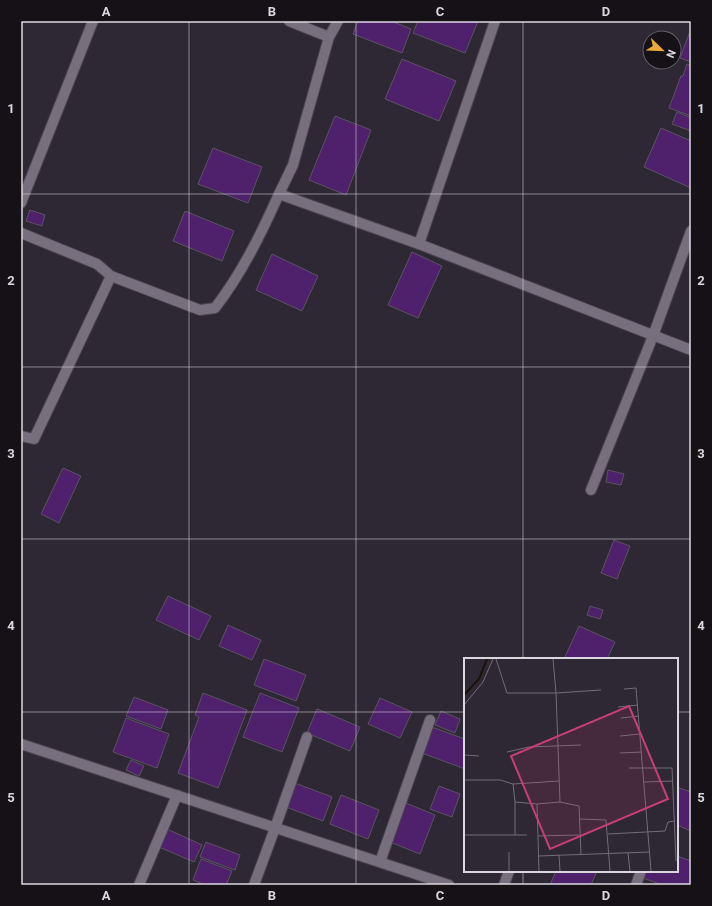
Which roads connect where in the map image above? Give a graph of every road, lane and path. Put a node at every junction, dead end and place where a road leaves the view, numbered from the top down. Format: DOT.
graph roads {
  1 [pos="93,21"];
  2 [pos="289,21"];
  3 [pos="338,21"];
  4 [pos="495,21"];
  5 [pos="329,37"];
  6 [pos="279,194"];
  7 [pos="21,203"];
  8 [pos="691,231"];
  9 [pos="21,233"];
  10 [pos="419,244"];
  11 [pos="111,276"];
  12 [pos="653,336"];
  13 [pos="691,350"];
  14 [pos="21,436"];
  15 [pos="591,490"];
  16 [pos="430,720"];
  17 [pos="306,737"];
  18 [pos="21,744"];
  19 [pos="176,795"];
  20 [pos="275,828"];
  21 [pos="380,862"];
  22 [pos="509,872"];
  23 [pos="641,872"];
  24 [pos="139,885"];
  25 [pos="254,885"];
  26 [pos="449,885"];
  27 [pos="504,885"];
  28 [pos="636,885"];
  1 -- 7 [label="street"];
  2 -- 5 [label="street"];
  3 -- 5 [label="street"];
  4 -- 10 [label="street"];
  5 -- 6 [label="street"];
  6 -- 10 [label="street"];
  6 -- 11 [label="street"];
  8 -- 12 [label="street"];
  9 -- 11 [label="street"];
  10 -- 12 [label="street"];
  11 -- 14 [label="street"];
  12 -- 13 [label="street"];
  12 -- 15 [label="street"];
  16 -- 21 [label="street"];
  17 -- 20 [label="street"];
  18 -- 19 [label="street"];
  19 -- 20 [label="street"];
  19 -- 24 [label="street"];
  20 -- 21 [label="street"];
  20 -- 25 [label="street"];
  21 -- 26 [label="street"];
  22 -- 27 [label="street"];
  23 -- 28 [label="street"];
}
